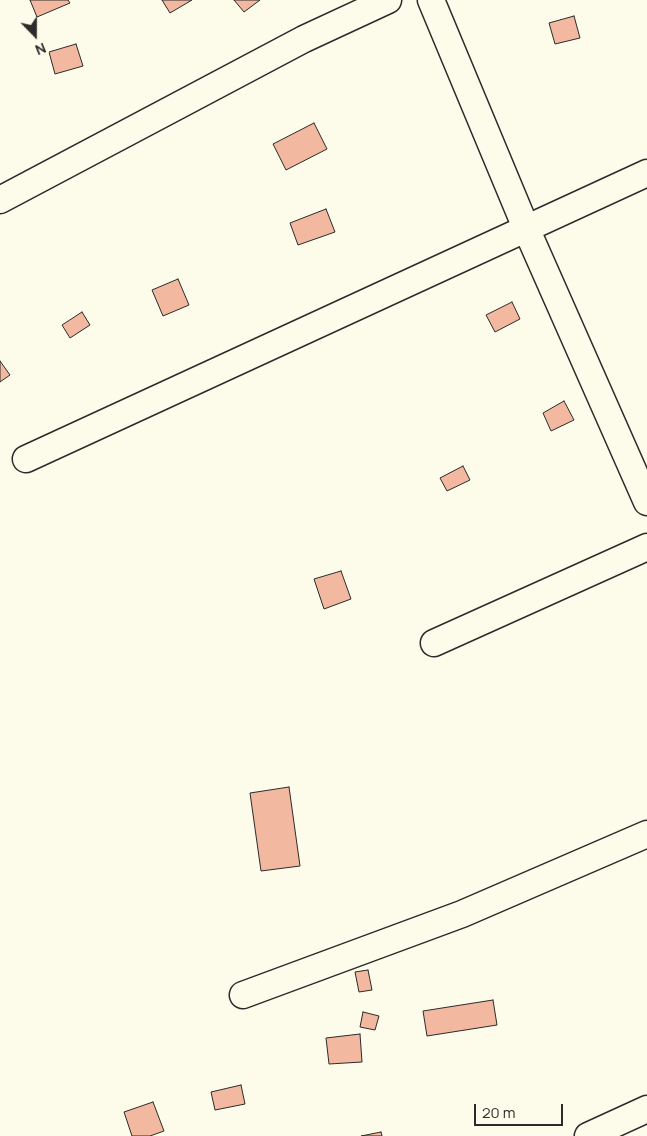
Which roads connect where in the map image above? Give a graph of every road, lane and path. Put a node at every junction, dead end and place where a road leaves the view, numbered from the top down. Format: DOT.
graph roads {
  1 [pos="388,0"];
  2 [pos="431,0"];
  3 [pos="647,173"];
  4 [pos="0,200"];
  5 [pos="526,228"];
  6 [pos="26,459"];
  7 [pos="647,502"];
  8 [pos="647,547"];
  9 [pos="434,643"];
  10 [pos="647,834"];
  11 [pos="243,995"];
  12 [pos="647,1109"];
  13 [pos="588,1136"];
  1 -- 4 [label="street"];
  2 -- 5 [label="street"];
  3 -- 5 [label="street"];
  5 -- 6 [label="street"];
  5 -- 7 [label="street"];
  8 -- 9 [label="street"];
  10 -- 11 [label="street"];
  12 -- 13 [label="street"];
}
